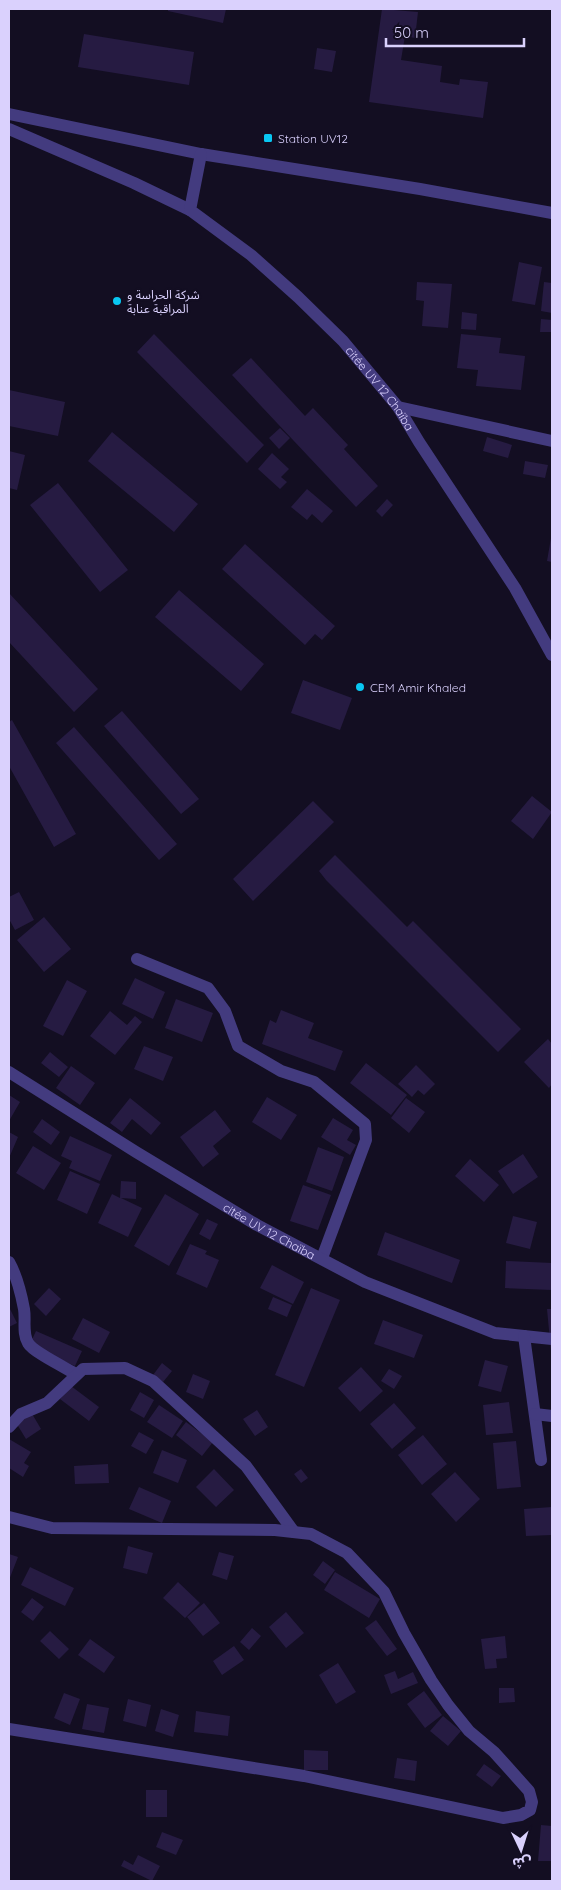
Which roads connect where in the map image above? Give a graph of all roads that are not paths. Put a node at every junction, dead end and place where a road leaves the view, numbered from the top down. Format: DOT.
graph roads {
  1 [pos="9,114"];
  2 [pos="9,129"];
  3 [pos="201,154"];
  4 [pos="190,210"];
  5 [pos="552,213"];
  6 [pos="398,407"];
  7 [pos="552,442"];
  8 [pos="552,655"];
  9 [pos="137,960"];
  10 [pos="9,1072"];
  11 [pos="322,1258"];
  12 [pos="9,1262"];
  13 [pos="524,1336"];
  14 [pos="552,1339"];
  15 [pos="76,1374"];
  16 [pos="535,1414"];
  17 [pos="552,1416"];
  18 [pos="9,1427"];
  19 [pos="541,1460"];
  20 [pos="9,1517"];
  21 [pos="294,1532"];
  22 [pos="9,1728"];
  1 -- 3 [label="street"];
  2 -- 4 [label="street, citée UV 12 Chaïba"];
  3 -- 4 [label="street"];
  3 -- 5 [label="street"];
  4 -- 6 [label="street, citée UV 12 Chaïba"];
  6 -- 7 [label="street"];
  6 -- 8 [label="street, citée UV 12 Chaïba"];
  9 -- 11 [label="street"];
  10 -- 11 [label="street, citée UV 12 Chaïba"];
  11 -- 13 [label="street, citée UV 12 Chaïba"];
  12 -- 15 [label="street"];
  13 -- 14 [label="street, citée UV 12 Chaïba"];
  13 -- 16 [label="street"];
  15 -- 18 [label="street"];
  15 -- 21 [label="street"];
  16 -- 17 [label="street"];
  16 -- 19 [label="street"];
  20 -- 21 [label="street"];
  21 -- 22 [label="street"];
}
